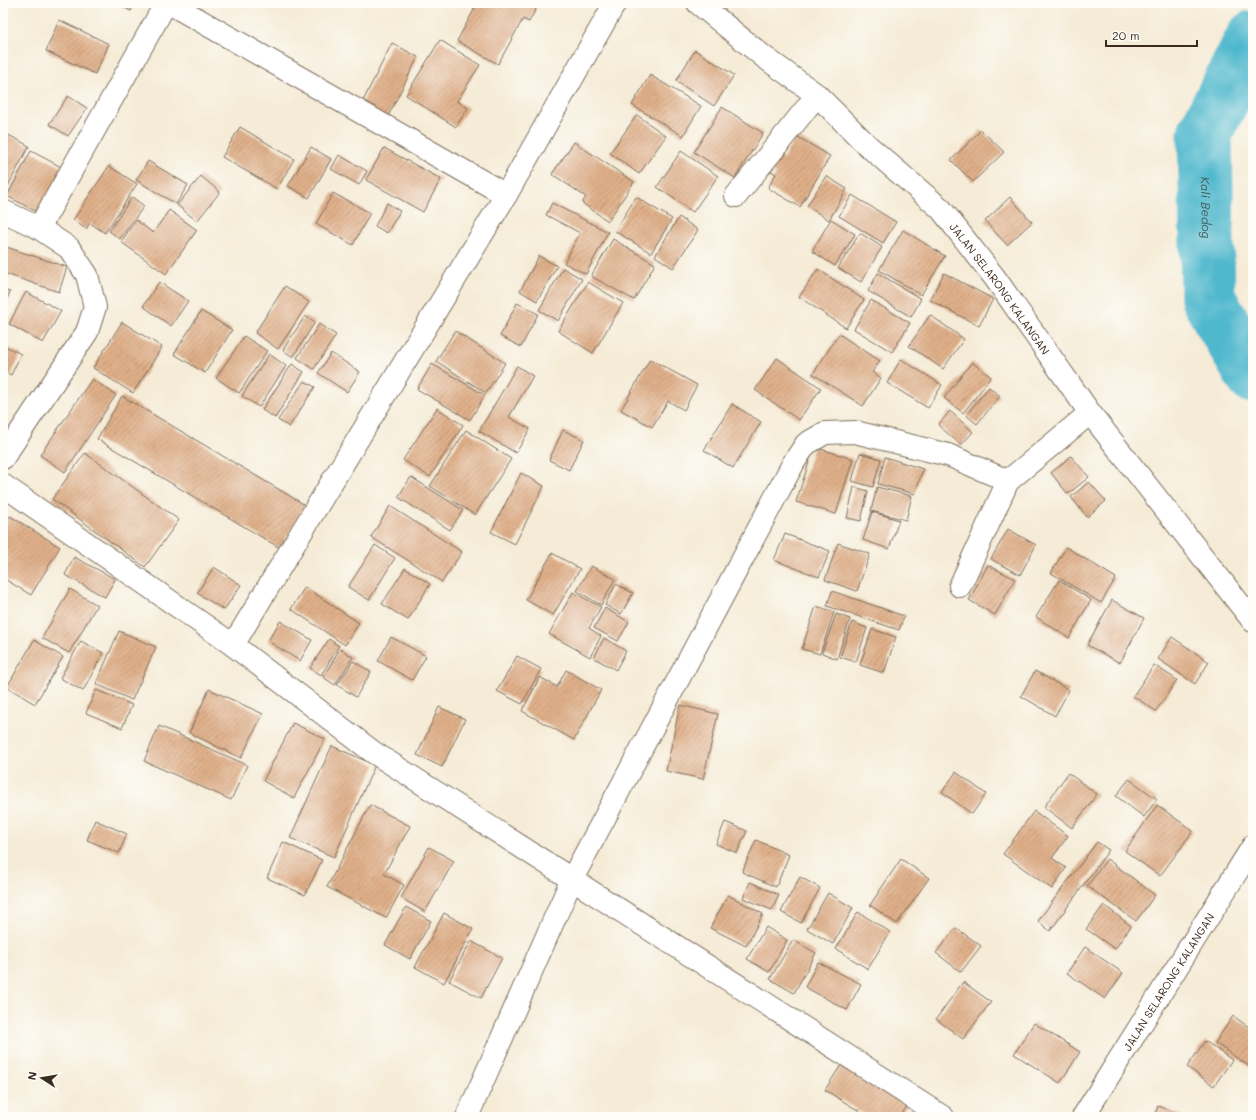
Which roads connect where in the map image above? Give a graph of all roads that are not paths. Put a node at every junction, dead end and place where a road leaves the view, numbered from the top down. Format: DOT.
graph roads {
  1 [pos="166,3"];
  2 [pos="169,3"];
  3 [pos="615,3"];
  4 [pos="698,3"];
  5 [pos="817,95"];
  6 [pos="506,195"];
  7 [pos="736,196"];
  8 [pos="3,210"];
  9 [pos="39,228"];
  10 [pos="1090,413"];
  11 [pos="3,458"];
  12 [pos="1008,481"];
  13 [pos="3,485"];
  14 [pos="960,586"];
  15 [pos="1253,620"];
  16 [pos="233,645"];
  17 [pos="1253,846"];
  18 [pos="572,879"];
  19 [pos="467,1117"];
  20 [pos="943,1117"];
  21 [pos="1083,1117"];
  1 -- 9 [label="street"];
  2 -- 6 [label="street"];
  3 -- 6 [label="street"];
  4 -- 5 [label="street, JALAN SELARONG KALANGAN"];
  5 -- 7 [label="street"];
  5 -- 10 [label="street, JALAN SELARONG KALANGAN"];
  6 -- 16 [label="street"];
  8 -- 9 [label="street"];
  9 -- 11 [label="street"];
  10 -- 12 [label="street"];
  10 -- 15 [label="street, JALAN SELARONG KALANGAN"];
  12 -- 14 [label="street"];
  12 -- 18 [label="street"];
  13 -- 16 [label="street"];
  16 -- 18 [label="street"];
  17 -- 21 [label="street, JALAN SELARONG KALANGAN"];
  18 -- 19 [label="street"];
  18 -- 20 [label="street"];
}
